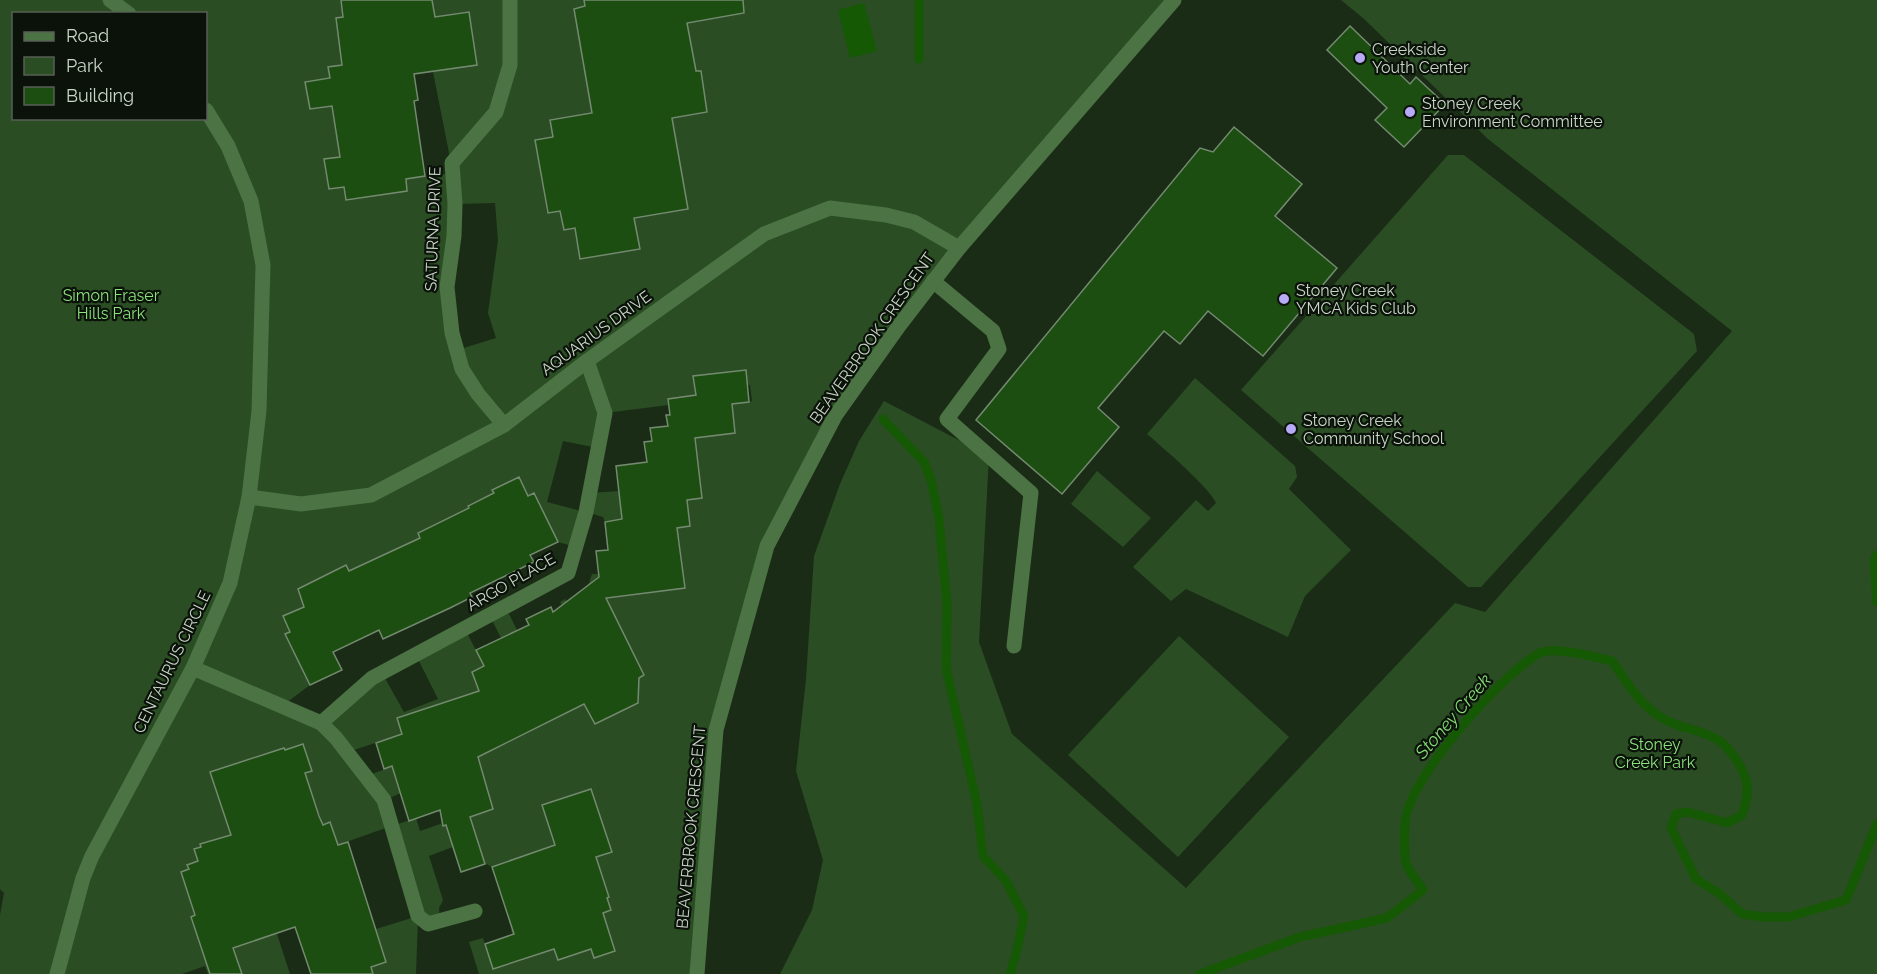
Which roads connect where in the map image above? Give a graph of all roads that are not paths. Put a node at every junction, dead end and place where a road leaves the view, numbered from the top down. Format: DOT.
graph roads {
  1 [pos="110,0"];
  2 [pos="510,0"];
  3 [pos="1174,0"];
  4 [pos="126,12"];
  5 [pos="207,112"];
  6 [pos="959,248"];
  7 [pos="933,281"];
  8 [pos="587,361"];
  9 [pos="504,425"];
  10 [pos="249,497"];
  11 [pos="1014,646"];
  12 [pos="193,668"];
  13 [pos="321,723"];
  14 [pos="475,911"];
  15 [pos="57,974"];
  16 [pos="697,974"];
  1 -- 4 [label="street"];
  2 -- 9 [label="street, SATURNA DRIVE"];
  3 -- 6 [label="street, BEAVERBROOK CRESCENT"];
  5 -- 10 [label="street, CENTAURUS CIRCLE"];
  6 -- 7 [label="street, BEAVERBROOK CRESCENT"];
  6 -- 8 [label="street, AQUARIUS DRIVE"];
  7 -- 11 [label="street"];
  7 -- 16 [label="street, BEAVERBROOK CRESCENT"];
  8 -- 9 [label="street, AQUARIUS DRIVE"];
  8 -- 13 [label="street, ARGO PLACE"];
  9 -- 10 [label="street, AQUARIUS DRIVE"];
  10 -- 12 [label="street, CENTAURUS CIRCLE"];
  12 -- 13 [label="street"];
  12 -- 15 [label="street, CENTAURUS CIRCLE"];
  13 -- 14 [label="street"];
}
